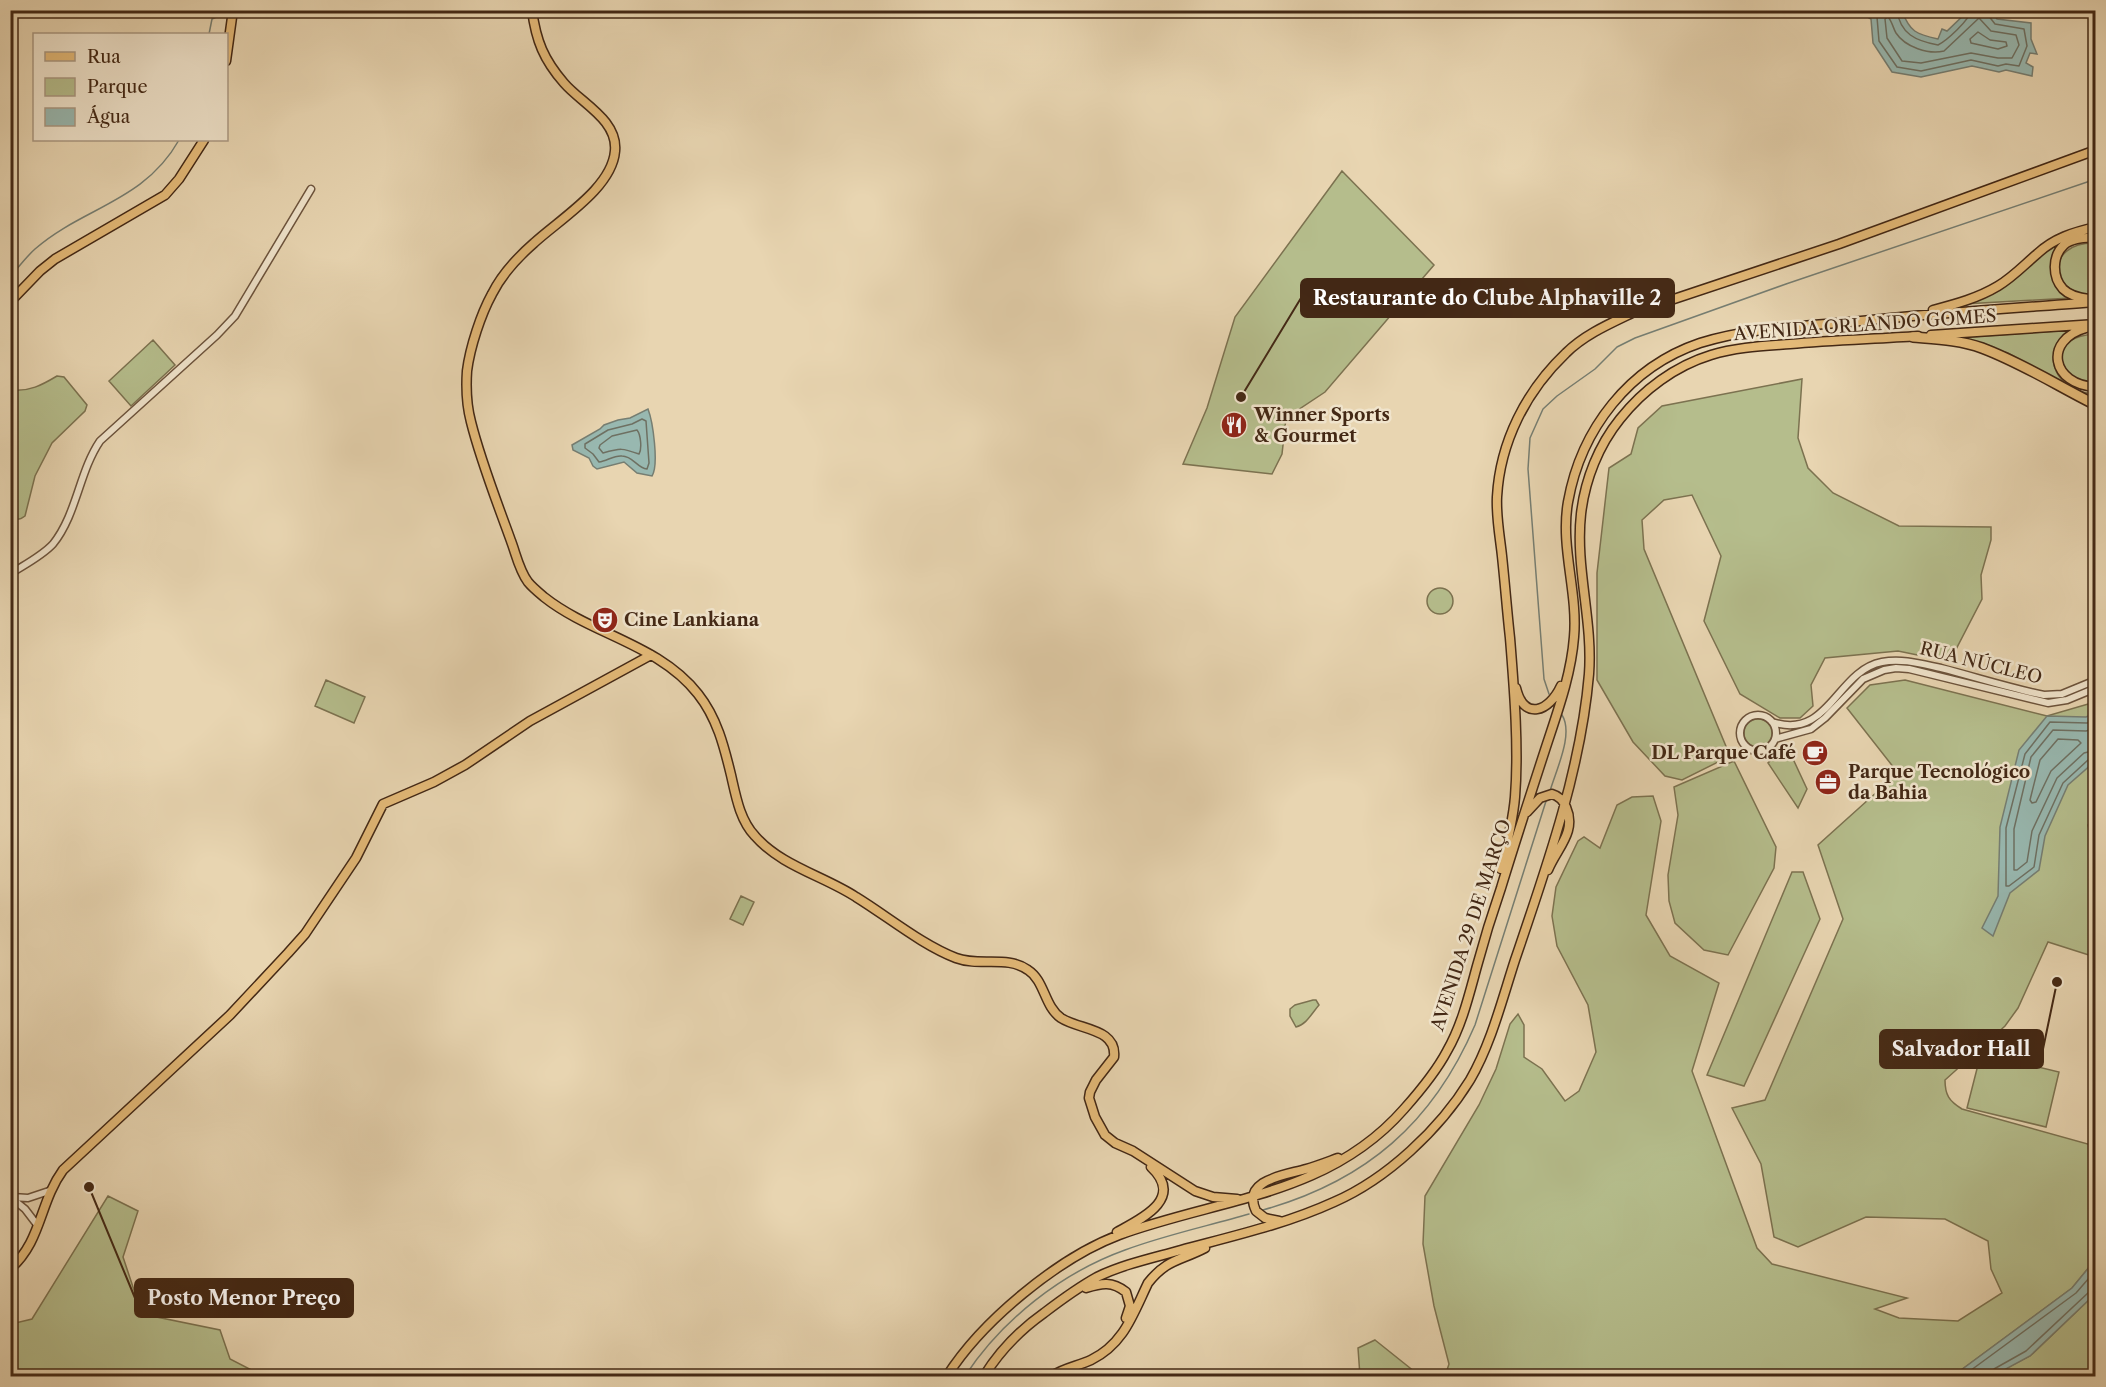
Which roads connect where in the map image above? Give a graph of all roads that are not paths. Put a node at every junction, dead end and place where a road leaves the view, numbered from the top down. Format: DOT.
graph roads {
  1 [pos="532,10"];
  2 [pos="231,12"];
  3 [pos="228,52"];
  4 [pos="203,141"];
  5 [pos="2096,150"];
  6 [pos="312,189"];
  7 [pos="2096,227"];
  8 [pos="2096,237"];
  9 [pos="2096,301"];
  10 [pos="10,302"];
  11 [pos="1911,316"];
  12 [pos="2096,325"];
  13 [pos="1913,337"];
  14 [pos="1678,352"];
  15 [pos="2096,387"];
  16 [pos="2096,405"];
  17 [pos="10,574"];
  18 [pos="651,655"];
  19 [pos="1570,667"];
  20 [pos="1513,676"];
  21 [pos="2096,680"];
  22 [pos="2096,688"];
  23 [pos="1772,722"];
  24 [pos="1775,739"];
  25 [pos="1563,801"];
  26 [pos="1522,820"];
  27 [pos="1484,942"];
  28 [pos="1121,1146"];
  29 [pos="1357,1151"];
  30 [pos="49,1191"];
  31 [pos="11,1197"];
  32 [pos="28,1198"];
  33 [pos="1249,1198"];
  34 [pos="25,1209"];
  35 [pos="1282,1222"];
  36 [pos="38,1226"];
  37 [pos="1218,1240"];
  38 [pos="1094,1247"];
  39 [pos="22,1257"];
  40 [pos="10,1269"];
  41 [pos="10,1278"];
  42 [pos="1075,1291"];
  43 [pos="1106,1352"];
  44 [pos="947,1377"];
  45 [pos="984,1377"];
  46 [pos="1052,1377"];
  1 -- 18 [label="main road"];
  2 -- 3 [label="main road"];
  4 -- 10 [label="main road"];
  5 -- 20 [label="main road"];
  6 -- 17 [label="street"];
  7 -- 11 [label="main road"];
  8 -- 9 [label="main road"];
  9 -- 11 [label="main road, AVENIDA ORLANDO GOMES"];
  11 -- 14 [label="main road, AVENIDA ORLANDO GOMES"];
  12 -- 13 [label="main road, AVENIDA ORLANDO GOMES"];
  12 -- 15 [label="main road"];
  13 -- 16 [label="highway"];
  13 -- 25 [label="main road, AVENIDA ORLANDO GOMES"];
  14 -- 19 [label="main road, AVENIDA 29 DE MARÇO"];
  18 -- 28 [label="main road"];
  18 -- 30 [label="main road"];
  19 -- 20 [label="main road"];
  19 -- 26 [label="main road, AVENIDA 29 DE MARÇO"];
  20 -- 27 [label="main road"];
  21 -- 23 [label="street, RUA NÚCLEO"];
  22 -- 24 [label="street, RUA NÚCLEO"];
  23 -- 24 [label="street"];
  23 -- 24 [label="street"];
  25 -- 26 [label="main road"];
  25 -- 35 [label="main road"];
  26 -- 27 [label="main road, AVENIDA 29 DE MARÇO"];
  27 -- 29 [label="main road, AVENIDA 29 DE MARÇO"];
  28 -- 33 [label="main road"];
  28 -- 38 [label="main road"];
  29 -- 33 [label="main road, AVENIDA 29 DE MARÇO"];
  29 -- 33 [label="main road"];
  30 -- 32 [label="street"];
  30 -- 36 [label="main road"];
  31 -- 32 [label="street"];
  31 -- 34 [label="street"];
  32 -- 34 [label="street"];
  33 -- 35 [label="main road"];
  33 -- 38 [label="main road, AVENIDA 29 DE MARÇO"];
  34 -- 36 [label="street"];
  35 -- 37 [label="main road"];
  36 -- 39 [label="main road"];
  37 -- 42 [label="main road"];
  37 -- 43 [label="main road"];
  38 -- 44 [label="main road, AVENIDA 29 DE MARÇO"];
  39 -- 40 [label="main road"];
  39 -- 41 [label="main road"];
  42 -- 43 [label="main road"];
  42 -- 45 [label="main road"];
  43 -- 46 [label="main road"];
}
